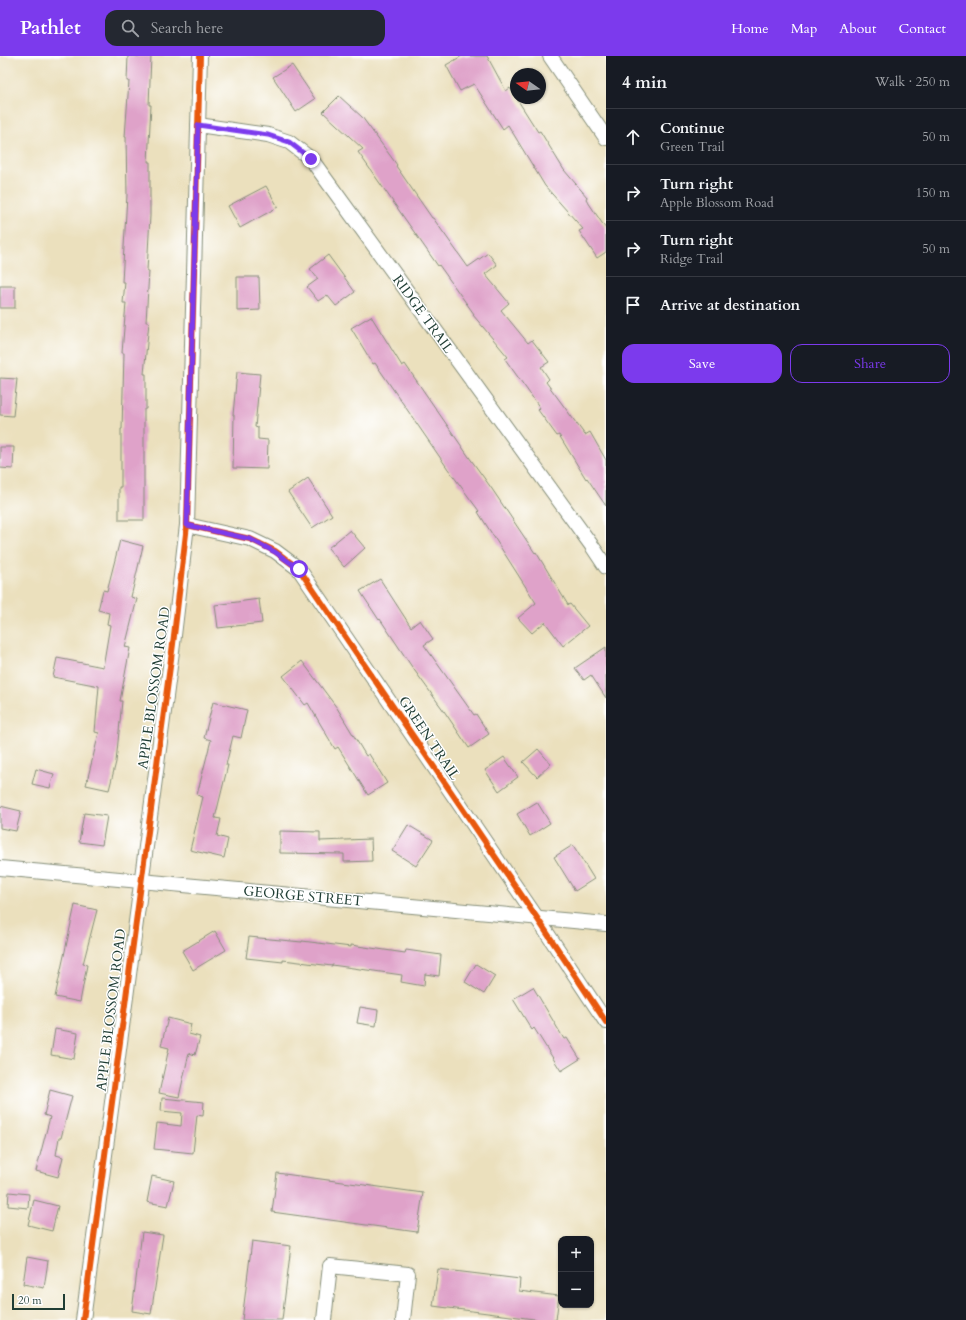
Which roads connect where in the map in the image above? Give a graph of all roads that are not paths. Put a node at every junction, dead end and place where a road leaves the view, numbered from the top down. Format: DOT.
graph roads {
  1 [pos="200,56"];
  2 [pos="550,56"];
  3 [pos="198,125"];
  4 [pos="606,138"];
  5 [pos="187,525"];
  6 [pos="606,567"];
  7 [pos="0,868"];
  8 [pos="140,881"];
  9 [pos="537,918"];
  10 [pos="606,924"];
  11 [pos="606,1022"];
  12 [pos="83,1320"];
  13 [pos="324,1320"];
  14 [pos="403,1320"];
  1 -- 3 [label="street, APPLE BLOSSOM ROAD"];
  2 -- 4 [label="street"];
  3 -- 5 [label="street, APPLE BLOSSOM ROAD"];
  3 -- 6 [label="street, RIDGE TRAIL"];
  5 -- 8 [label="street, APPLE BLOSSOM ROAD"];
  5 -- 9 [label="street, GREEN TRAIL"];
  7 -- 8 [label="street, GEORGE STREET"];
  8 -- 9 [label="street, GEORGE STREET"];
  8 -- 12 [label="street, APPLE BLOSSOM ROAD"];
  9 -- 10 [label="street, GEORGE STREET"];
  9 -- 11 [label="street, GREEN TRAIL"];
  13 -- 14 [label="street"];
}
